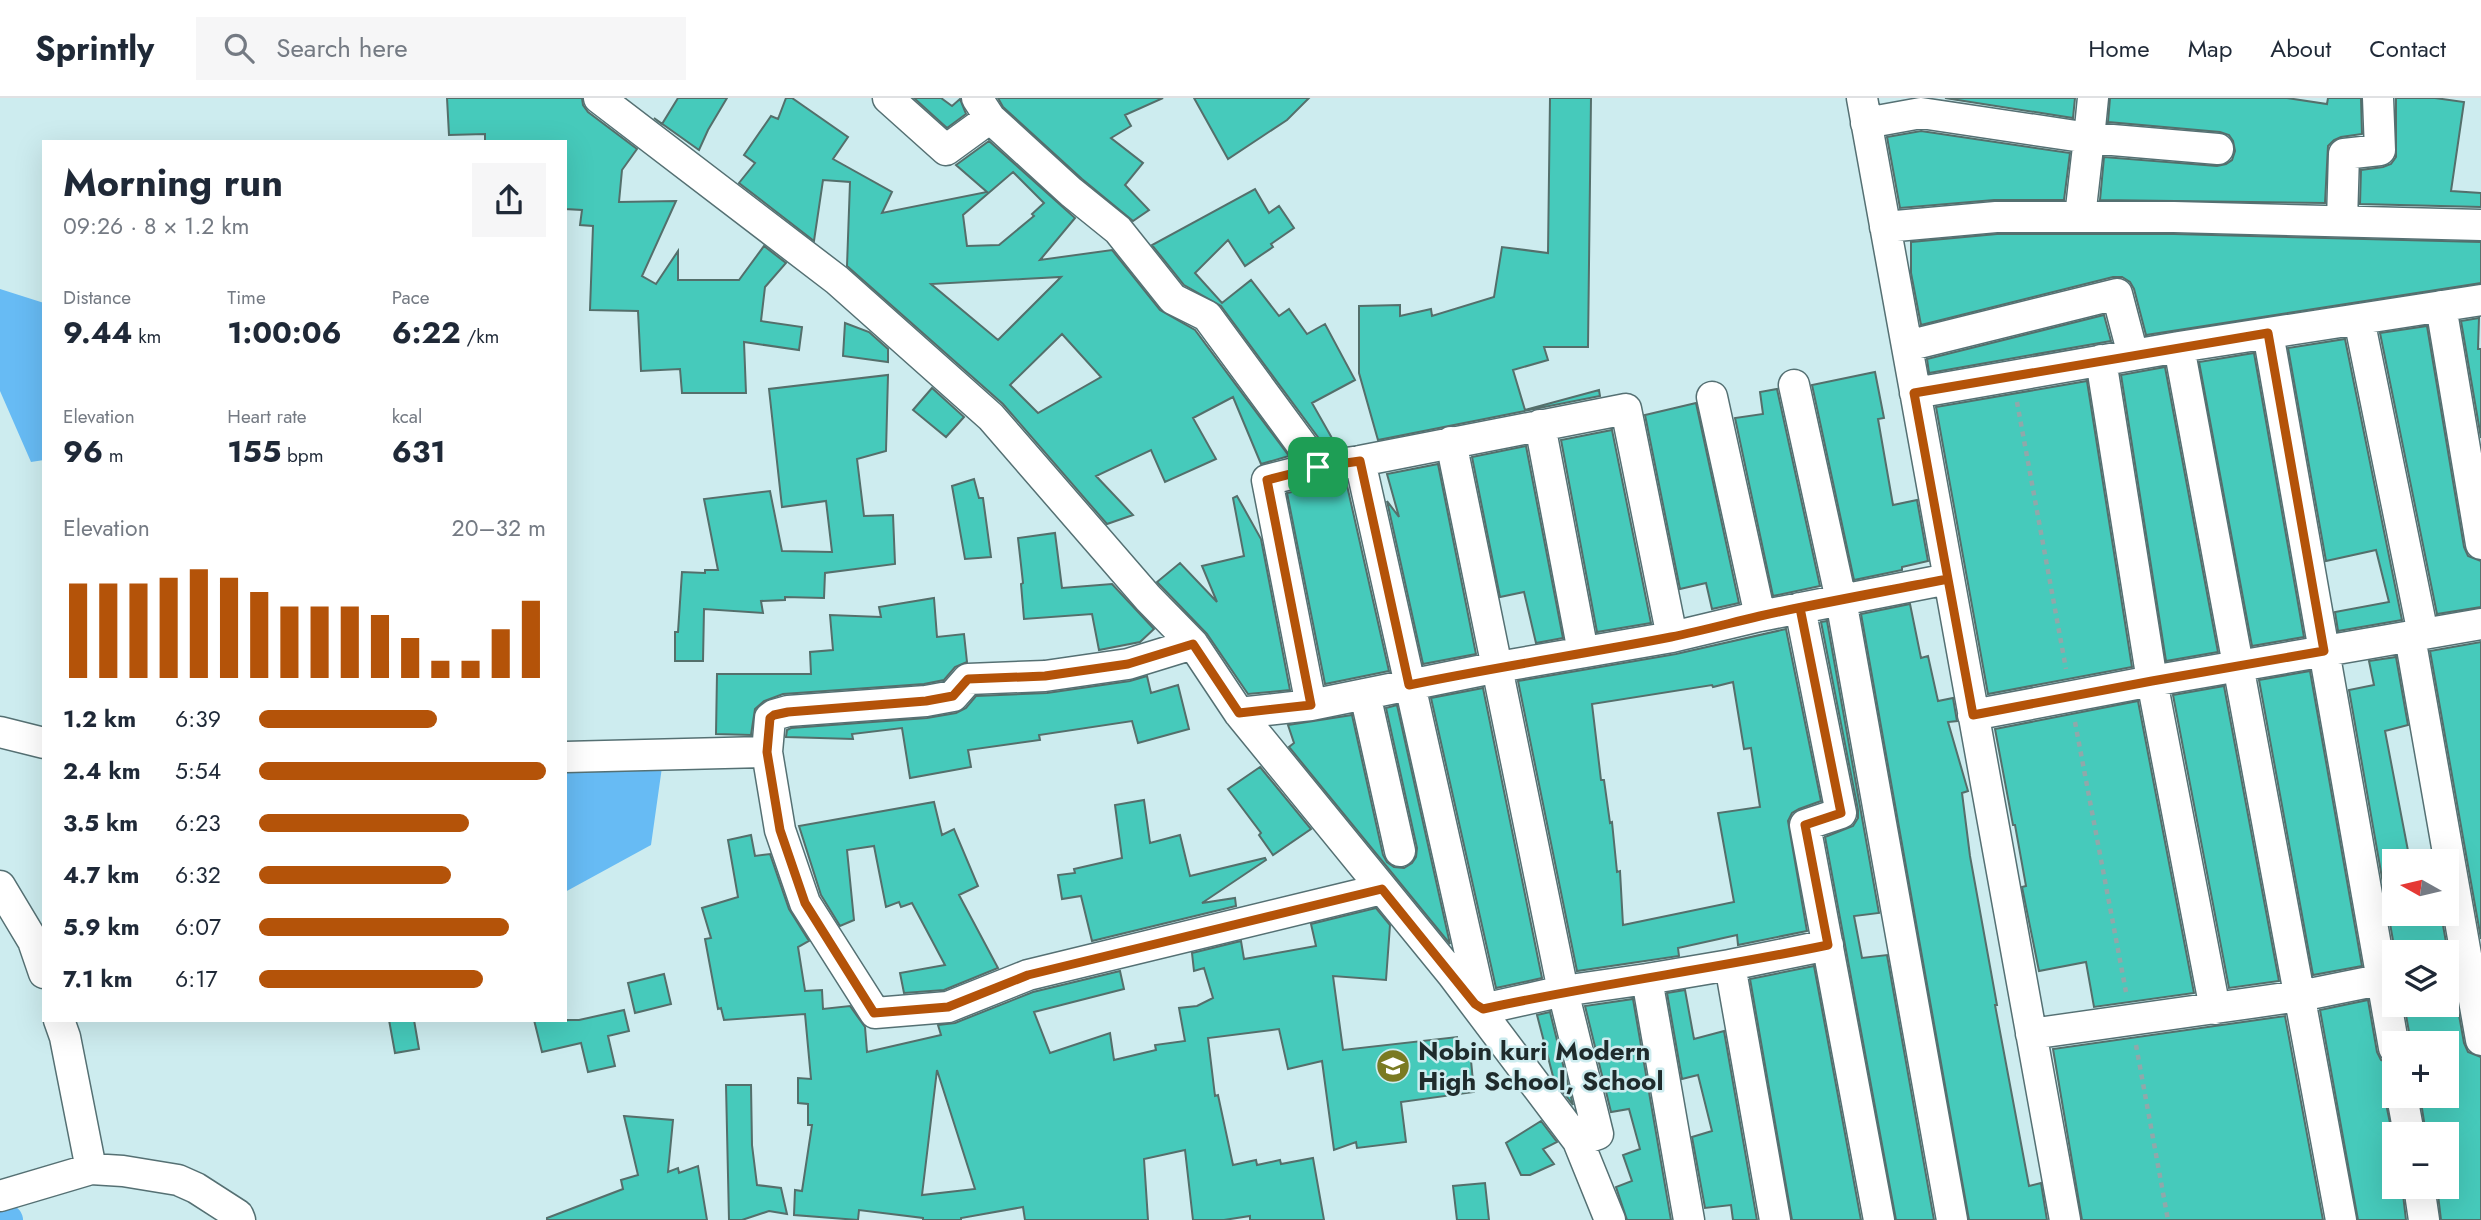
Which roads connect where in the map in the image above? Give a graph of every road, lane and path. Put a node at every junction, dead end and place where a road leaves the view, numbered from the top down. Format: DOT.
graph roads {
  1 [pos="888,98"];
  2 [pos="2093,98"];
  3 [pos="2378,98"];
  4 [pos="612,102"];
  5 [pos="983,108"];
  6 [pos="1864,110"];
  7 [pos="2088,138"];
  8 [pos="2218,149"];
  9 [pos="2080,217"];
  10 [pos="2342,221"];
  11 [pos="2481,225"];
  12 [pos="1885,227"];
  13 [pos="2481,300"];
  14 [pos="2441,306"];
  15 [pos="2359,319"];
  16 [pos="2268,333"];
  17 [pos="1907,346"];
  18 [pos="2179,347"];
  19 [pos="2133,355"];
  20 [pos="2101,360"];
  21 [pos="2012,376"];
  22 [pos="1794,385"];
  23 [pos="1914,393"];
  24 [pos="1712,397"];
  25 [pos="1540,425"];
  26 [pos="1451,442"];
  27 [pos="1360,461"];
  28 [pos="1318,467"];
  29 [pos="2481,544"];
  30 [pos="1948,579"];
  31 [pos="1841,600"];
  32 [pos="1800,608"];
  33 [pos="1760,616"];
  34 [pos="2481,624"];
  35 [pos="2416,636"];
  36 [pos="1672,637"];
  37 [pos="1193,644"];
  38 [pos="2324,651"];
  39 [pos="1583,652"];
  40 [pos="2238,666"];
  41 [pos="1498,667"];
  42 [pos="2152,681"];
  43 [pos="1409,685"];
  44 [pos="1365,694"];
  45 [pos="2071,696"];
  46 [pos="1311,705"];
  47 [pos="1239,713"];
  48 [pos="1973,715"];
  49 [pos="0,732"];
  50 [pos="42,742"];
  51 [pos="767,752"];
  52 [pos="567,757"];
  53 [pos="1400,851"];
  54 [pos="0,886"];
  55 [pos="1382,889"];
  56 [pos="1828,945"];
  57 [pos="2382,948"];
  58 [pos="2465,963"];
  59 [pos="1730,965"];
  60 [pos="42,967"];
  61 [pos="1647,979"];
  62 [pos="2382,980"];
  63 [pos="1563,991"];
  64 [pos="2300,996"];
  65 [pos="1479,1007"];
  66 [pos="2215,1009"];
  67 [pos="2131,1020"];
  68 [pos="60,1022"];
  69 [pos="2031,1034"];
  70 [pos="2481,1040"];
  71 [pos="1578,1141"];
  72 [pos="91,1169"];
  73 [pos="0,1196"];
  74 [pos="2420,1199"];
  75 [pos="240,1220"];
  76 [pos="1610,1220"];
  77 [pos="1689,1220"];
  78 [pos="1775,1220"];
  79 [pos="1879,1220"];
  80 [pos="1952,1220"];
  81 [pos="2064,1220"];
  82 [pos="2168,1220"];
  83 [pos="2341,1220"];
  84 [pos="2424,1220"];
  1 -- 5 [label="street"];
  2 -- 7 [label="street"];
  3 -- 10 [label="street"];
  4 -- 37 [label="street"];
  5 -- 28 [label="street"];
  6 -- 7 [label="street"];
  6 -- 12 [label="street"];
  7 -- 8 [label="street"];
  7 -- 9 [label="street"];
  9 -- 10 [label="street"];
  9 -- 12 [label="street"];
  10 -- 11 [label="street"];
  12 -- 17 [label="street"];
  13 -- 14 [label="street"];
  14 -- 15 [label="street"];
  14 -- 29 [label="street"];
  15 -- 16 [label="street"];
  15 -- 35 [label="street"];
  16 -- 18 [label="street"];
  16 -- 38 [label="street"];
  17 -- 19 [label="street"];
  17 -- 23 [label="street"];
  18 -- 19 [label="street"];
  18 -- 40 [label="street"];
  19 -- 20 [label="street"];
  20 -- 21 [label="street"];
  20 -- 42 [label="street"];
  21 -- 23 [label="street"];
  21 -- 45 [label="path"];
  22 -- 31 [label="street"];
  23 -- 30 [label="street"];
  24 -- 33 [label="street"];
  25 -- 26 [label="street"];
  25 -- 36 [label="street"];
  25 -- 39 [label="street"];
  26 -- 27 [label="street"];
  26 -- 41 [label="street"];
  27 -- 28 [label="street"];
  27 -- 43 [label="street"];
  28 -- 46 [label="street"];
  30 -- 31 [label="street"];
  30 -- 48 [label="street"];
  31 -- 32 [label="street"];
  31 -- 80 [label="street"];
  32 -- 33 [label="street"];
  32 -- 56 [label="street"];
  33 -- 36 [label="street"];
  34 -- 35 [label="street"];
  35 -- 38 [label="street"];
  35 -- 58 [label="street"];
  36 -- 39 [label="street"];
  37 -- 47 [label="street"];
  37 -- 51 [label="street"];
  38 -- 40 [label="street"];
  38 -- 57 [label="street"];
  39 -- 41 [label="street"];
  40 -- 42 [label="street"];
  40 -- 64 [label="street"];
  41 -- 43 [label="street"];
  41 -- 63 [label="street"];
  42 -- 45 [label="street"];
  42 -- 66 [label="street"];
  43 -- 44 [label="street"];
  43 -- 65 [label="street"];
  44 -- 46 [label="street"];
  44 -- 53 [label="street"];
  45 -- 48 [label="street"];
  45 -- 67 [label="path"];
  46 -- 47 [label="street"];
  47 -- 55 [label="street"];
  48 -- 69 [label="street"];
  49 -- 50 [label="street"];
  51 -- 52 [label="street"];
  51 -- 55 [label="street"];
  54 -- 60 [label="street"];
  55 -- 65 [label="street"];
  56 -- 59 [label="street"];
  56 -- 79 [label="street"];
  58 -- 70 [label="street"];
  59 -- 61 [label="street"];
  59 -- 78 [label="street"];
  61 -- 63 [label="street"];
  61 -- 77 [label="street"];
  62 -- 64 [label="street"];
  63 -- 65 [label="street"];
  63 -- 71 [label="street"];
  64 -- 66 [label="street"];
  64 -- 83 [label="street"];
  65 -- 71 [label="street"];
  66 -- 67 [label="street"];
  67 -- 69 [label="street"];
  67 -- 82 [label="path"];
  68 -- 72 [label="street"];
  69 -- 81 [label="street"];
  71 -- 76 [label="street"];
  72 -- 73 [label="street"];
  72 -- 75 [label="street"];
  74 -- 84 [label="street"];
}
